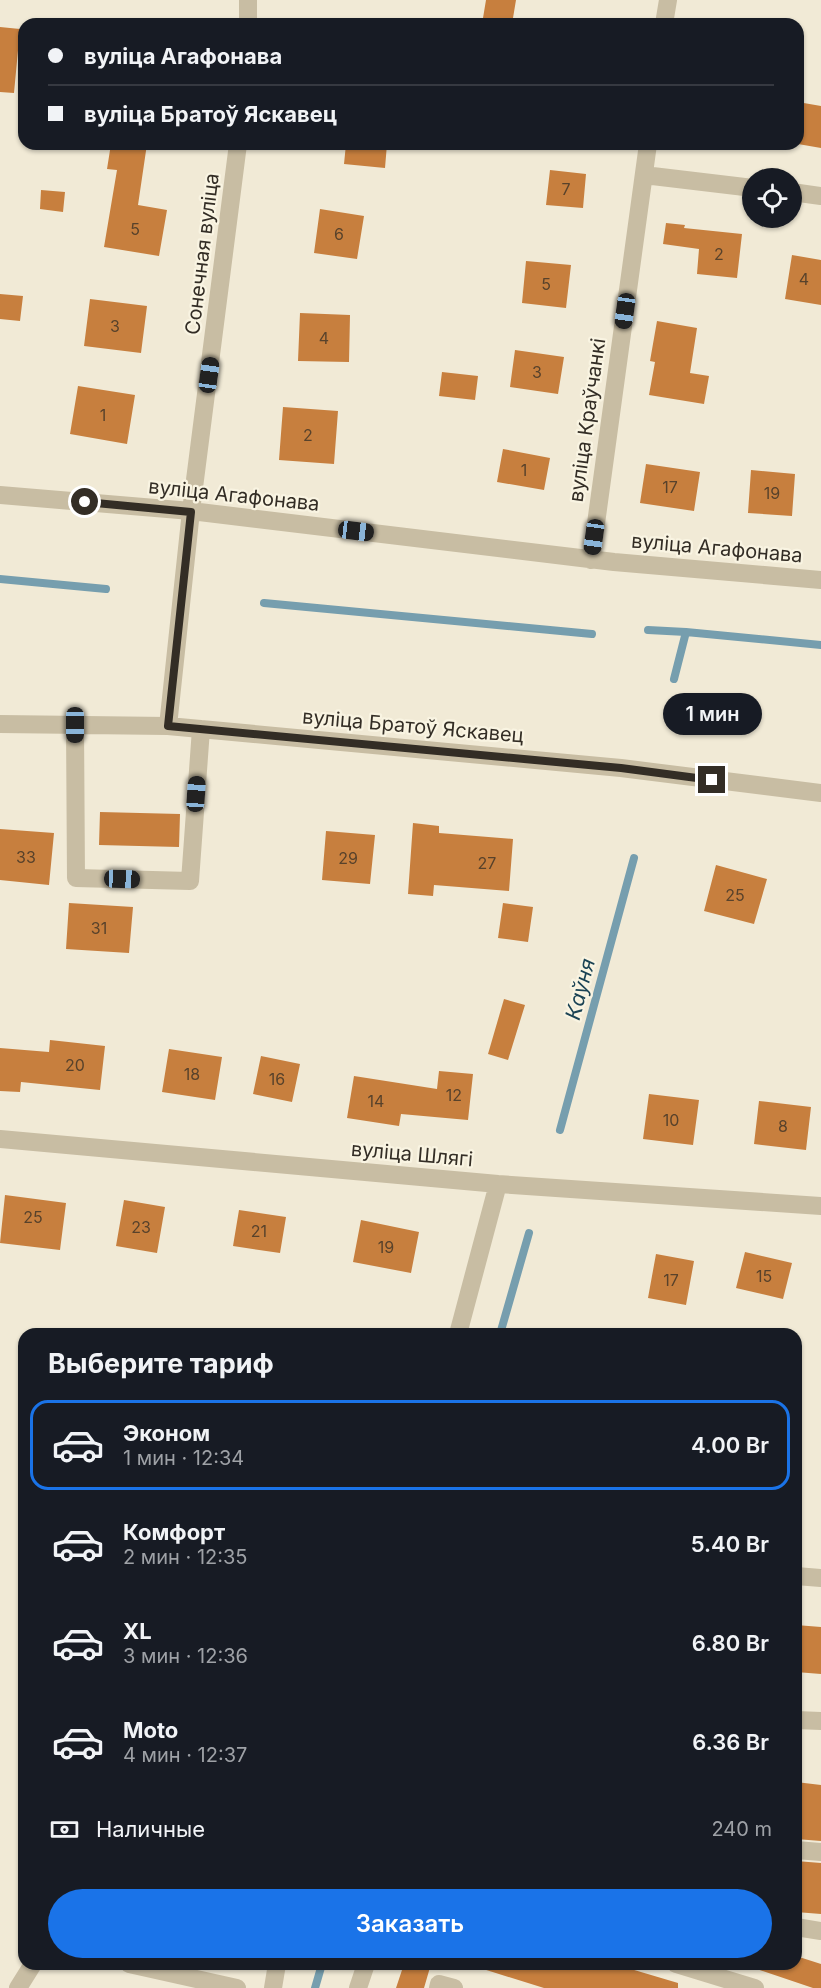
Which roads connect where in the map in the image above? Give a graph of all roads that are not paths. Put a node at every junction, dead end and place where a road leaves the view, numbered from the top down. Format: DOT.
graph roads {
  1 [pos="248,0"];
  2 [pos="668,0"];
  3 [pos="248,18"];
  4 [pos="665,18"];
  5 [pos="237,150"];
  6 [pos="647,150"];
  7 [pos="644,175"];
  8 [pos="742,187"];
  9 [pos="802,193"];
  10 [pos="821,196"];
  11 [pos="0,495"];
  12 [pos="191,512"];
  13 [pos="591,560"];
  14 [pos="821,580"];
  15 [pos="0,724"];
  16 [pos="75,725"];
  17 [pos="168,726"];
  18 [pos="201,729"];
  19 [pos="821,794"];
  20 [pos="0,1139"];
  21 [pos="498,1184"];
  22 [pos="821,1206"];
  23 [pos="460,1328"];
  24 [pos="802,1576"];
  25 [pos="821,1578"];
  26 [pos="802,1720"];
  27 [pos="821,1721"];
  28 [pos="802,1850"];
  29 [pos="821,1852"];
  30 [pos="802,1927"];
  31 [pos="821,1931"];
  32 [pos="29,1970"];
  33 [pos="156,1970"];
  34 [pos="276,1970"];
  35 [pos="364,1970"];
  36 [pos="696,1970"];
  37 [pos="18,1988"];
  38 [pos="237,1988"];
  39 [pos="273,1988"];
  40 [pos="358,1988"];
  41 [pos="438,1988"];
  42 [pos="454,1988"];
  43 [pos="755,1988"];
  1 -- 3 [label="street"];
  2 -- 4 [label="street"];
  5 -- 12 [label="street, Сонечная вуліца"];
  6 -- 7 [label="street, вуліца Краўчанкі"];
  7 -- 8 [label="street"];
  7 -- 13 [label="street, вуліца Краўчанкі"];
  9 -- 10 [label="street"];
  11 -- 12 [label="street, вуліца Агафонава"];
  12 -- 13 [label="street, вуліца Агафонава"];
  12 -- 17 [label="street, Сонечная вуліца"];
  13 -- 14 [label="street, вуліца Агафонава"];
  15 -- 16 [label="street, вуліца Братоў Яскавец"];
  16 -- 17 [label="street, вуліца Братоў Яскавец"];
  16 -- 18 [label="street"];
  17 -- 18 [label="street, вуліца Братоў Яскавец"];
  18 -- 19 [label="street, вуліца Братоў Яскавец"];
  20 -- 21 [label="street, вуліца Шлягі"];
  21 -- 22 [label="street, вуліца Шлягі"];
  21 -- 23 [label="street"];
  24 -- 25 [label="street"];
  26 -- 27 [label="street"];
  28 -- 29 [label="street"];
  30 -- 31 [label="street"];
  32 -- 37 [label="street"];
  33 -- 38 [label="street"];
  34 -- 39 [label="street"];
  35 -- 40 [label="street"];
  36 -- 43 [label="street"];
  41 -- 42 [label="street"];
}
